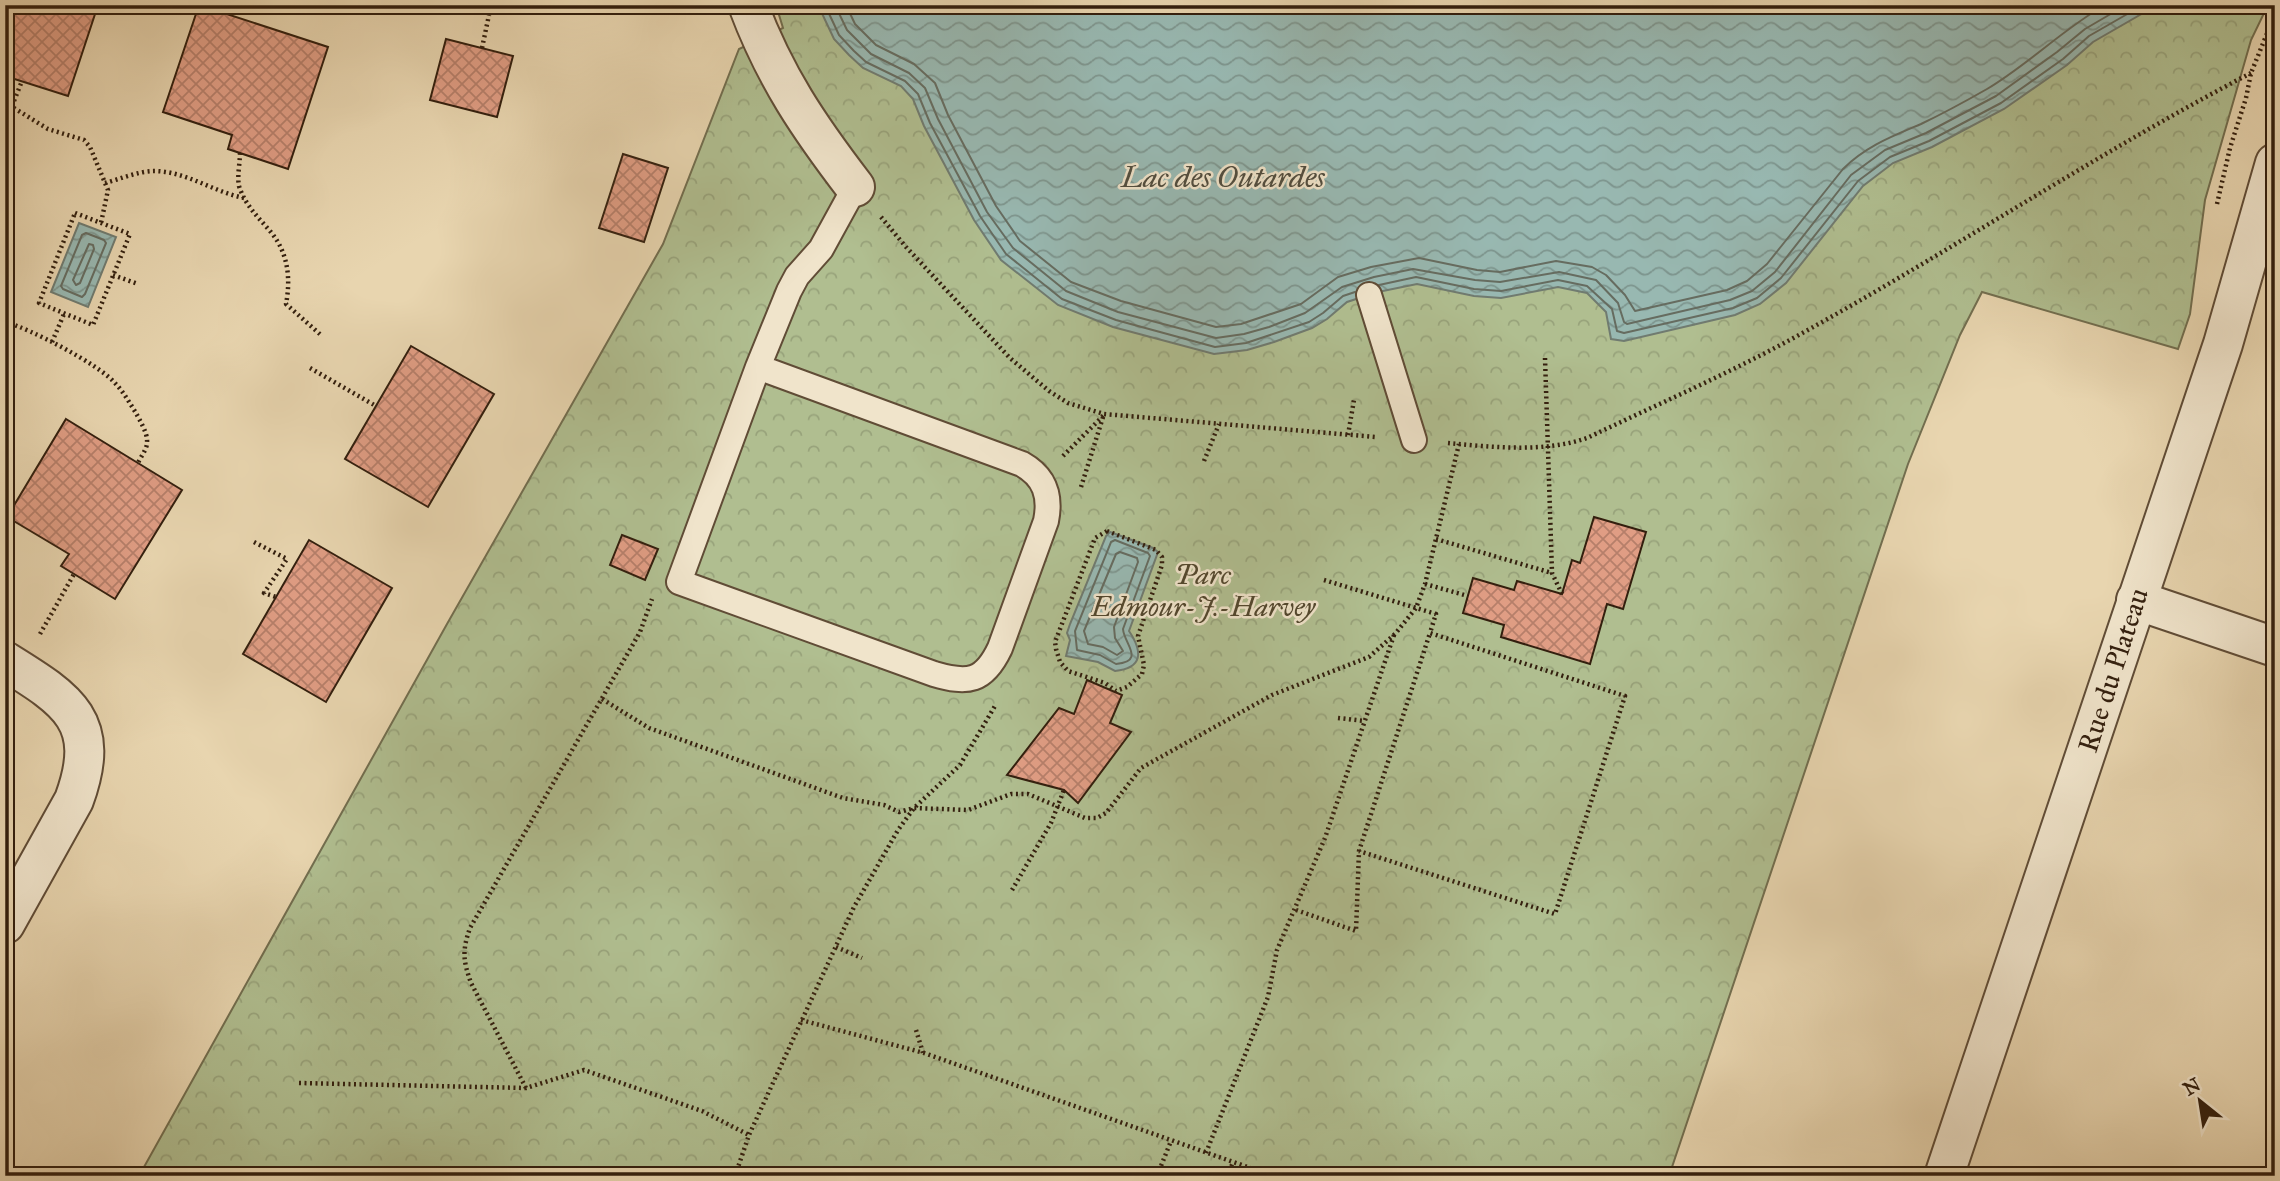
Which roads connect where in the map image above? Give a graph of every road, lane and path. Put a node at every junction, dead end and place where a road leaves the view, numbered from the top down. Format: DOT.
graph roads {
  1 [pos="748,5"];
  2 [pos="489,15"];
  3 [pos="482,48"];
  4 [pos="2251,73"];
  5 [pos="22,81"];
  6 [pos="7,106"];
  7 [pos="240,153"];
  8 [pos="2275,163"];
  9 [pos="105,183"];
  10 [pos="855,187"];
  11 [pos="244,198"];
  12 [pos="101,223"];
  13 [pos="114,275"];
  14 [pos="138,284"];
  15 [pos="1369,295"];
  16 [pos="64,314"];
  17 [pos="5,322"];
  18 [pos="322,336"];
  19 [pos="51,342"];
  20 [pos="1545,358"];
  21 [pos="758,367"];
  22 [pos="310,368"];
  23 [pos="1354,400"];
  24 [pos="376,406"];
  25 [pos="1104,414"];
  26 [pos="1219,424"];
  27 [pos="1348,435"];
  28 [pos="1414,440"];
  29 [pos="1459,444"];
  30 [pos="1549,446"];
  31 [pos="1203,461"];
  32 [pos="138,463"];
  33 [pos="1055,464"];
  34 [pos="1079,492"];
  35 [pos="1436,539"];
  36 [pos="254,542"];
  37 [pos="1552,573"];
  38 [pos="74,574"];
  39 [pos="1324,580"];
  40 [pos="678,582"];
  41 [pos="1425,584"];
  42 [pos="1562,594"];
  43 [pos="1468,596"];
  44 [pos="276,597"];
  45 [pos="2136,600"];
  46 [pos="1416,608"];
  47 [pos="1430,633"];
  48 [pos="1395,634"];
  49 [pos="2275,647"];
  50 [pos="12,666"];
  51 [pos="1105,686"];
  52 [pos="602,699"];
  53 [pos="996,704"];
  54 [pos="1338,718"];
  55 [pos="1365,721"];
  56 [pos="1064,790"];
  57 [pos="914,808"];
  58 [pos="1057,808"];
  59 [pos="1359,851"];
  60 [pos="1012,890"];
  61 [pos="1296,910"];
  62 [pos="5,924"];
  63 [pos="836,947"];
  64 [pos="862,958"];
  65 [pos="801,1020"];
  66 [pos="916,1030"];
  67 [pos="924,1054"];
  68 [pos="299,1083"];
  69 [pos="526,1088"];
  70 [pos="749,1135"];
  71 [pos="1171,1140"];
  72 [pos="1206,1153"];
  73 [pos="1233,1163"];
  74 [pos="735,1176"];
  75 [pos="1157,1176"];
  76 [pos="1226,1176"];
  77 [pos="1273,1176"];
  78 [pos="1944,1176"];
  1 -- 10 [label="street"];
  2 -- 3 [label="path"];
  4 -- 30 [label="path"];
  5 -- 6 [label="path"];
  6 -- 9 [label="path"];
  7 -- 11 [label="path"];
  8 -- 45 [label="street, Rue du Plateau"];
  9 -- 11 [label="path"];
  9 -- 12 [label="path"];
  10 -- 21 [label="lane"];
  10 -- 25 [label="path"];
  11 -- 18 [label="path"];
  12 -- 13 [label="path"];
  12 -- 16 [label="path"];
  13 -- 14 [label="path"];
  13 -- 16 [label="path"];
  15 -- 28 [label="lane"];
  16 -- 19 [label="path"];
  17 -- 19 [label="path"];
  19 -- 32 [label="path"];
  20 -- 30 [label="path"];
  21 -- 40 [label="lane"];
  21 -- 40 [label="lane"];
  22 -- 24 [label="path"];
  23 -- 27 [label="path"];
  25 -- 26 [label="path"];
  25 -- 33 [label="path"];
  25 -- 34 [label="path"];
  26 -- 27 [label="path"];
  26 -- 31 [label="path"];
  27 -- 28 [label="path"];
  28 -- 29 [label="path"];
  29 -- 30 [label="path"];
  29 -- 35 [label="path"];
  30 -- 37 [label="path"];
  35 -- 37 [label="path"];
  35 -- 41 [label="path"];
  36 -- 44 [label="path"];
  37 -- 42 [label="path"];
  38 -- 50 [label="path"];
  39 -- 46 [label="path"];
  40 -- 52 [label="path"];
  41 -- 43 [label="path"];
  41 -- 46 [label="path"];
  45 -- 49 [label="street"];
  45 -- 78 [label="street, Rue du Plateau"];
  46 -- 47 [label="path"];
  46 -- 48 [label="path"];
  47 -- 59 [label="path"];
  47 -- 59 [label="path"];
  48 -- 55 [label="path"];
  48 -- 58 [label="path"];
  50 -- 62 [label="street"];
  51 -- 51 [label="path"];
  52 -- 57 [label="path"];
  52 -- 69 [label="path"];
  53 -- 57 [label="path"];
  54 -- 55 [label="path"];
  55 -- 61 [label="path"];
  56 -- 58 [label="path"];
  57 -- 58 [label="path"];
  57 -- 63 [label="path"];
  58 -- 60 [label="path"];
  59 -- 61 [label="path"];
  61 -- 72 [label="path"];
  63 -- 64 [label="path"];
  63 -- 65 [label="path"];
  65 -- 67 [label="path"];
  65 -- 70 [label="path"];
  66 -- 67 [label="path"];
  67 -- 71 [label="path"];
  68 -- 69 [label="path"];
  69 -- 70 [label="path"];
  70 -- 74 [label="path"];
  71 -- 72 [label="path"];
  71 -- 75 [label="path"];
  72 -- 73 [label="path"];
  73 -- 76 [label="path"];
  73 -- 77 [label="path"];
}
